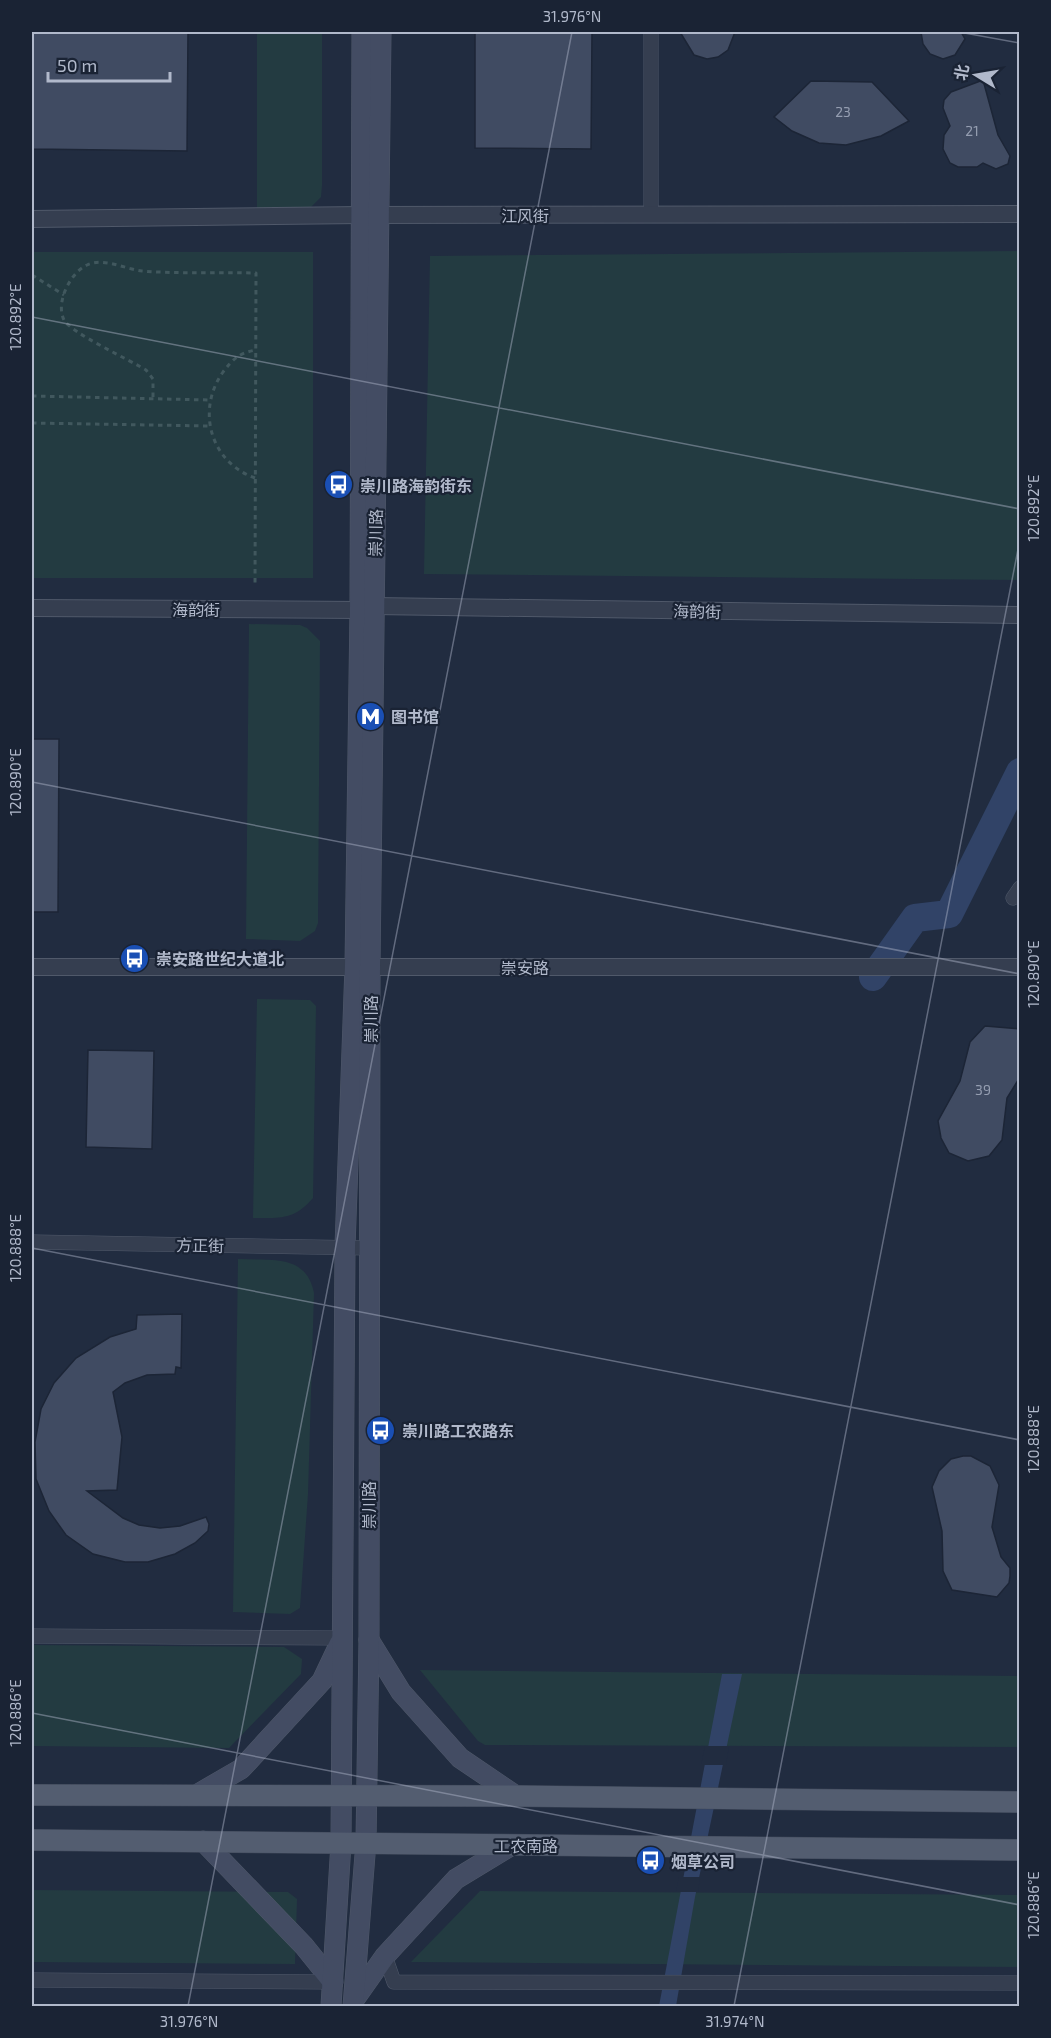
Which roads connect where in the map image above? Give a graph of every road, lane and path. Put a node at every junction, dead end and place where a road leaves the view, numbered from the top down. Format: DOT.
graph roads {
  1 [pos="362,32"];
  2 [pos="381,32"];
  3 [pos="651,32"];
  4 [pos="1020,214"];
  5 [pos="369,215"];
  6 [pos="651,215"];
  7 [pos="32,219"];
  8 [pos="32,275"];
  9 [pos="64,296"];
  10 [pos="256,350"];
  11 [pos="32,396"];
  12 [pos="153,397"];
  13 [pos="209,400"];
  14 [pos="32,423"];
  15 [pos="208,426"];
  16 [pos="255,478"];
  17 [pos="255,587"];
  18 [pos="32,608"];
  19 [pos="367,608"];
  20 [pos="1020,615"];
  21 [pos="32,967"];
  22 [pos="363,967"];
  23 [pos="1020,967"];
  24 [pos="32,1242"];
  25 [pos="345,1247"];
  26 [pos="369,1248"];
  27 [pos="32,1636"];
  28 [pos="343,1638"];
  29 [pos="369,1640"];
  30 [pos="198,1794"];
  31 [pos="32,1795"];
  32 [pos="341,1796"];
  33 [pos="516,1796"];
  34 [pos="366,1797"];
  35 [pos="1020,1802"];
  36 [pos="32,1840"];
  37 [pos="203,1841"];
  38 [pos="366,1842"];
  39 [pos="341,1843"];
  40 [pos="512,1845"];
  41 [pos="1020,1850"];
  42 [pos="385,1956"];
  43 [pos="32,1980"];
  44 [pos="333,1982"];
  45 [pos="1020,1983"];
  46 [pos="353,2003"];
  47 [pos="331,2007"];
  1 -- 5 [label="main road, 崇川路"];
  2 -- 5 [label="main road, 崇川路"];
  3 -- 6 [label="street"];
  4 -- 6 [label="street, 江风街"];
  5 -- 6 [label="street, 江风街"];
  5 -- 7 [label="street, 江风街"];
  5 -- 19 [label="main road, 崇川路"];
  8 -- 9 [label="path"];
  9 -- 10 [label="path"];
  9 -- 12 [label="path"];
  10 -- 13 [label="path"];
  10 -- 16 [label="path"];
  11 -- 12 [label="path"];
  12 -- 13 [label="path"];
  13 -- 15 [label="path"];
  14 -- 15 [label="path"];
  15 -- 16 [label="path"];
  16 -- 17 [label="path"];
  18 -- 19 [label="street, 海韵街"];
  19 -- 20 [label="street, 海韵街"];
  19 -- 22 [label="main road, 崇川路"];
  21 -- 22 [label="street, 崇安路"];
  22 -- 23 [label="street, 崇安路"];
  22 -- 25 [label="main road, 崇川路"];
  22 -- 26 [label="main road, 崇川路"];
  24 -- 25 [label="street, 方正街"];
  25 -- 26 [label="street, 方正街"];
  25 -- 28 [label="main road, 崇川路"];
  26 -- 29 [label="main road, 崇川路"];
  27 -- 28 [label="street"];
  28 -- 30 [label="main road"];
  28 -- 32 [label="main road, 崇川路"];
  29 -- 33 [label="main road"];
  29 -- 34 [label="main road, 崇川路"];
  30 -- 31 [label="main road"];
  30 -- 32 [label="main road"];
  32 -- 34 [label="main road"];
  32 -- 39 [label="main road, 崇川路"];
  33 -- 34 [label="main road"];
  33 -- 35 [label="main road"];
  34 -- 38 [label="main road, 崇川路"];
  36 -- 37 [label="main road, 工农南路"];
  37 -- 39 [label="main road, 工农南路"];
  37 -- 44 [label="main road"];
  38 -- 39 [label="main road, 工农南路"];
  38 -- 40 [label="main road, 工农南路"];
  38 -- 46 [label="main road, 崇川路"];
  39 -- 44 [label="main road, 崇川路"];
  40 -- 41 [label="main road, 工农南路"];
  40 -- 42 [label="main road"];
  42 -- 45 [label="street"];
  42 -- 46 [label="main road"];
  43 -- 44 [label="street"];
  44 -- 47 [label="main road, 崇川路"];
}
